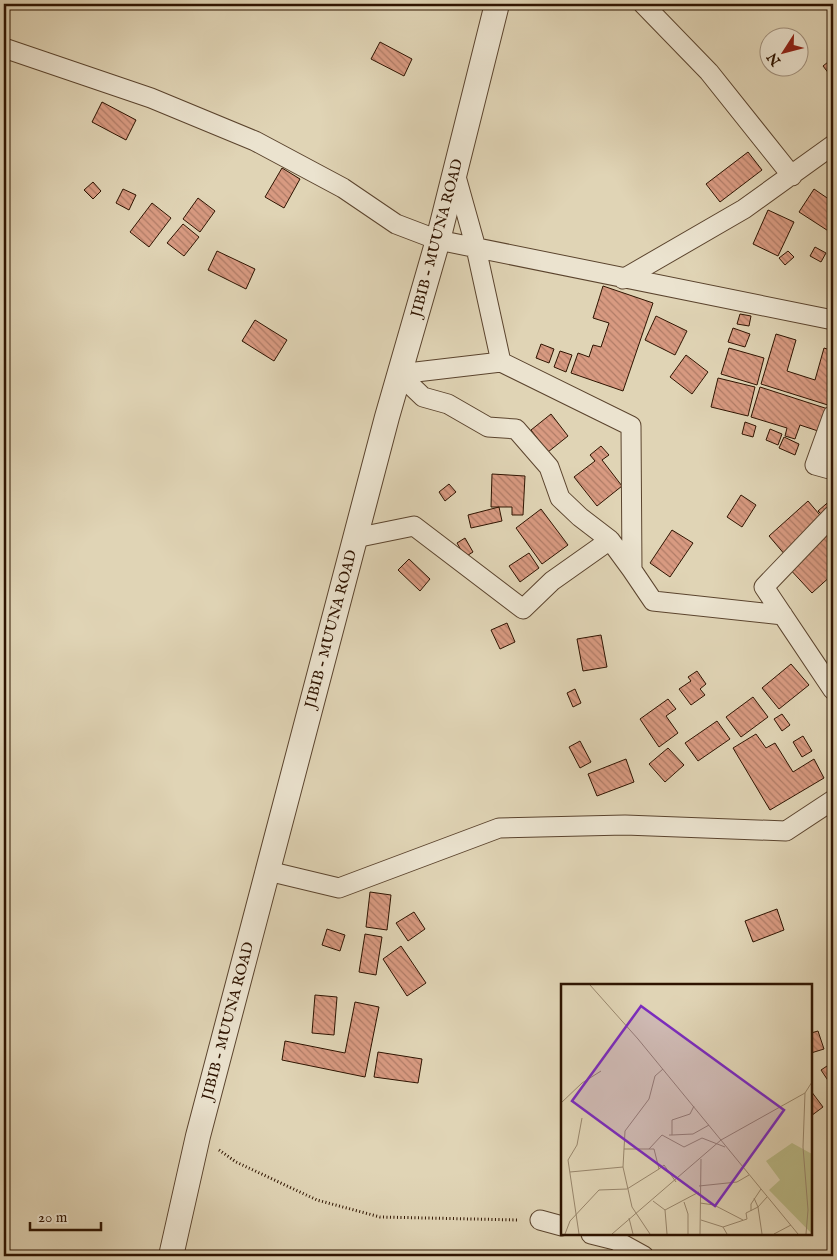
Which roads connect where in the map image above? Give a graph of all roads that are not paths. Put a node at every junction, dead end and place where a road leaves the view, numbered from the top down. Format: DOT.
graph roads {
  1 [pos="497,4"];
  2 [pos="644,4"];
  3 [pos="4,48"];
  4 [pos="831,151"];
  5 [pos="455,173"];
  6 [pos="792,176"];
  7 [pos="438,240"];
  8 [pos="476,248"];
  9 [pos="623,278"];
  10 [pos="833,320"];
  11 [pos="501,362"];
  12 [pos="399,374"];
  13 [pos="833,414"];
  14 [pos="833,470"];
  15 [pos="833,515"];
  16 [pos="355,538"];
  17 [pos="610,540"];
  18 [pos="632,570"];
  19 [pos="783,615"];
  20 [pos="833,690"];
  21 [pos="833,800"];
  22 [pos="268,871"];
  23 [pos="540,1220"];
  24 [pos="561,1226"];
  25 [pos="595,1235"];
  26 [pos="171,1256"];
  27 [pos="644,1256"];
  1 -- 5 [label="street, JIBIB - MUUNA ROAD"];
  2 -- 6 [label="street"];
  3 -- 7 [label="street"];
  4 -- 6 [label="street"];
  5 -- 7 [label="street, JIBIB - MUUNA ROAD"];
  5 -- 8 [label="street"];
  6 -- 9 [label="street"];
  7 -- 8 [label="street"];
  7 -- 12 [label="street, JIBIB - MUUNA ROAD"];
  8 -- 9 [label="street"];
  8 -- 11 [label="street"];
  9 -- 10 [label="street"];
  11 -- 12 [label="street"];
  11 -- 18 [label="street"];
  12 -- 16 [label="street, JIBIB - MUUNA ROAD"];
  12 -- 17 [label="street"];
  13 -- 14 [label="street"];
  15 -- 19 [label="street"];
  16 -- 17 [label="street"];
  16 -- 22 [label="street, JIBIB - MUUNA ROAD"];
  17 -- 18 [label="street"];
  18 -- 19 [label="street"];
  19 -- 20 [label="street"];
  21 -- 22 [label="street"];
  22 -- 26 [label="street, JIBIB - MUUNA ROAD"];
  23 -- 24 [label="street"];
  25 -- 27 [label="street"];
}
